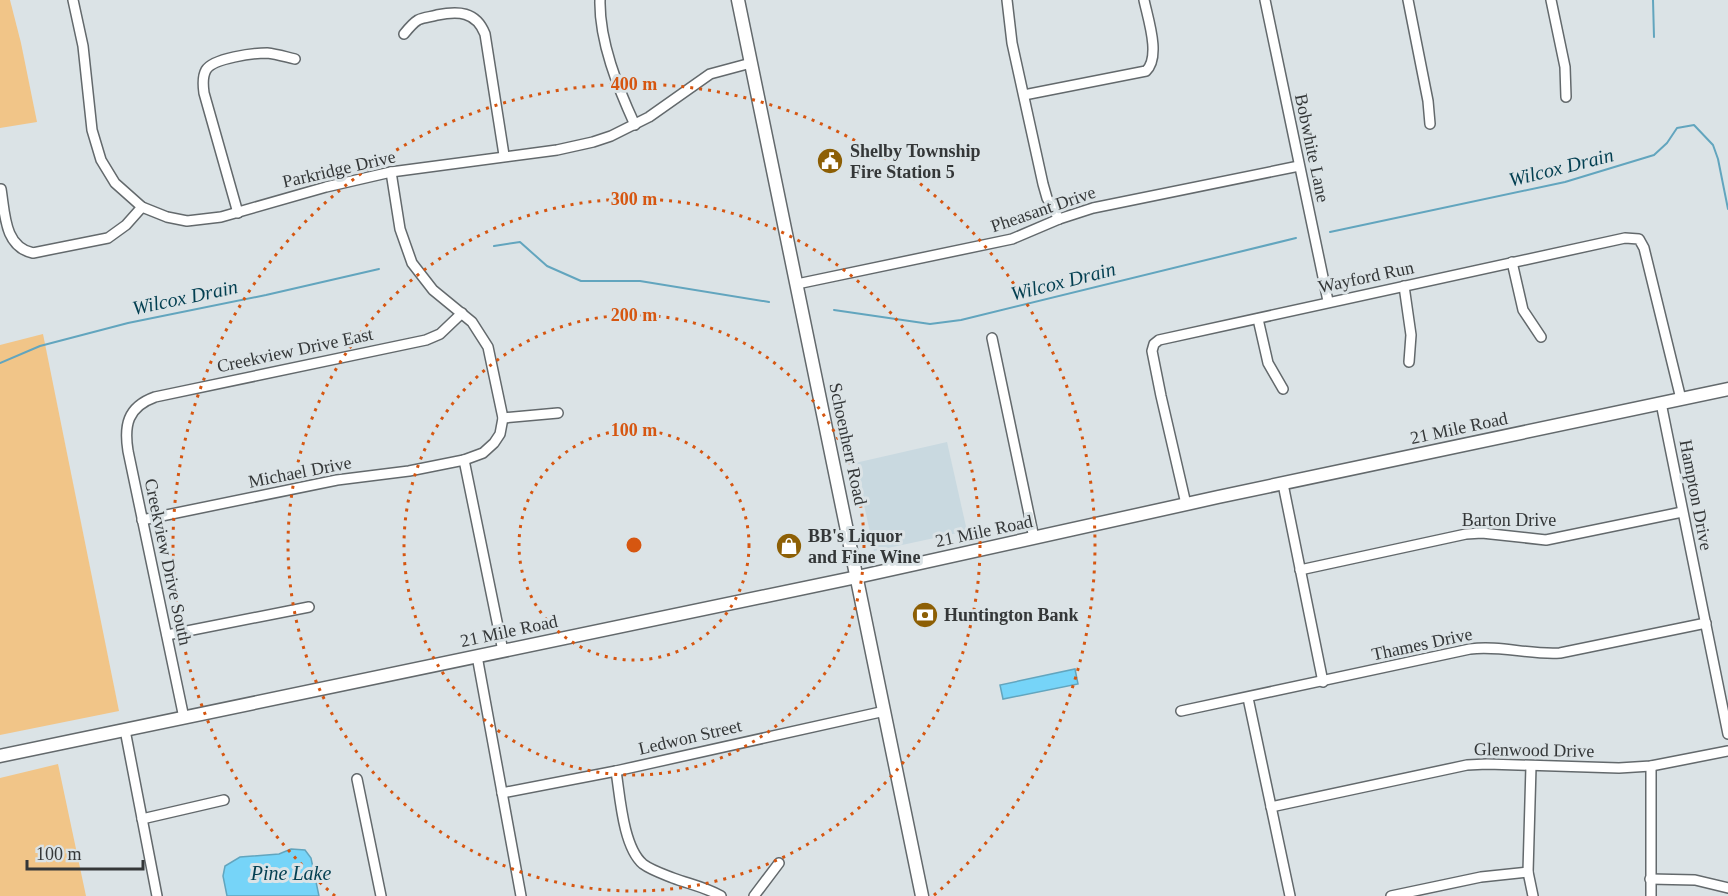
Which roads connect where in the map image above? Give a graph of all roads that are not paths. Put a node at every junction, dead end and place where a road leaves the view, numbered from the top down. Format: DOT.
graph roads {
  1 [pos="74,0"];
  2 [pos="600,0"];
  3 [pos="738,0"];
  4 [pos="1006,0"];
  5 [pos="1144,0"];
  6 [pos="1265,0"];
  7 [pos="1408,0"];
  8 [pos="1551,0"];
  9 [pos="404,34"];
  10 [pos="295,59"];
  11 [pos="751,63"];
  12 [pos="1024,95"];
  13 [pos="1566,97"];
  14 [pos="1430,123"];
  15 [pos="634,125"];
  16 [pos="504,155"];
  17 [pos="1299,166"];
  18 [pos="391,172"];
  19 [pos="1,189"];
  20 [pos="142,207"];
  21 [pos="237,213"];
  22 [pos="1059,219"];
  23 [pos="1512,262"];
  24 [pos="797,284"];
  25 [pos="1404,286"];
  26 [pos="1328,301"];
  27 [pos="462,313"];
  28 [pos="1258,319"];
  29 [pos="1541,337"];
  30 [pos="992,338"];
  31 [pos="1409,362"];
  32 [pos="1283,388"];
  33 [pos="1728,389"];
  34 [pos="1681,399"];
  35 [pos="1661,403"];
  36 [pos="131,414"];
  37 [pos="558,414"];
  38 [pos="503,418"];
  39 [pos="464,460"];
  40 [pos="1283,484"];
  41 [pos="1186,504"];
  42 [pos="1682,512"];
  43 [pos="142,520"];
  44 [pos="1034,538"];
  45 [pos="1300,570"];
  46 [pos="857,577"];
  47 [pos="309,607"];
  48 [pos="1706,623"];
  49 [pos="167,635"];
  50 [pos="503,651"];
  51 [pos="477,656"];
  52 [pos="1323,682"];
  53 [pos="1248,698"];
  54 [pos="885,711"];
  55 [pos="1181,711"];
  56 [pos="184,718"];
  57 [pos="125,730"];
  58 [pos="1728,734"];
  59 [pos="1728,751"];
  60 [pos="0,756"];
  61 [pos="1531,766"];
  62 [pos="1651,766"];
  63 [pos="616,771"];
  64 [pos="357,779"];
  65 [pos="502,793"];
  66 [pos="224,800"];
  67 [pos="1271,807"];
  68 [pos="142,819"];
  69 [pos="780,863"];
  70 [pos="1528,872"];
  71 [pos="1650,879"];
  72 [pos="1728,888"];
  73 [pos="158,896"];
  74 [pos="381,896"];
  75 [pos="520,896"];
  76 [pos="721,896"];
  77 [pos="754,896"];
  78 [pos="922,896"];
  79 [pos="1290,896"];
  80 [pos="1391,896"];
  81 [pos="1533,896"];
  82 [pos="1651,896"];
  1 -- 20 [label="street, Parkridge Drive"];
  2 -- 15 [label="street"];
  3 -- 11 [label="street, Schoenherr Road"];
  4 -- 12 [label="street"];
  5 -- 12 [label="street"];
  6 -- 17 [label="street, Bobwhite Lane"];
  7 -- 14 [label="street"];
  8 -- 13 [label="street"];
  9 -- 16 [label="street"];
  10 -- 21 [label="street"];
  11 -- 15 [label="street, Parkridge Drive"];
  11 -- 24 [label="street, Schoenherr Road"];
  12 -- 22 [label="street"];
  15 -- 16 [label="street, Parkridge Drive"];
  16 -- 18 [label="street, Parkridge Drive"];
  17 -- 22 [label="street, Pheasant Drive"];
  17 -- 26 [label="street, Bobwhite Lane"];
  18 -- 21 [label="street, Parkridge Drive"];
  18 -- 27 [label="street"];
  19 -- 20 [label="street"];
  20 -- 21 [label="street, Parkridge Drive"];
  22 -- 24 [label="street, Pheasant Drive"];
  23 -- 25 [label="street, Wayford Run"];
  23 -- 29 [label="street"];
  23 -- 34 [label="street, Wayford Run"];
  24 -- 46 [label="street, Schoenherr Road"];
  25 -- 26 [label="street, Wayford Run"];
  25 -- 31 [label="street"];
  26 -- 28 [label="street, Wayford Run"];
  27 -- 36 [label="street, Creekview Drive East"];
  27 -- 38 [label="street"];
  28 -- 32 [label="street"];
  28 -- 41 [label="street, Wayford Run"];
  30 -- 44 [label="street"];
  33 -- 34 [label="street, 21 Mile Road"];
  34 -- 35 [label="street, 21 Mile Road"];
  35 -- 40 [label="street, 21 Mile Road"];
  35 -- 42 [label="street, Hampton Drive"];
  36 -- 43 [label="street, Creekview Drive South"];
  37 -- 38 [label="street"];
  38 -- 39 [label="street, Michael Drive"];
  39 -- 43 [label="street, Michael Drive"];
  39 -- 50 [label="street"];
  40 -- 41 [label="street, 21 Mile Road"];
  40 -- 45 [label="street"];
  41 -- 44 [label="street, 21 Mile Road"];
  42 -- 45 [label="street, Barton Drive"];
  42 -- 48 [label="street, Hampton Drive"];
  43 -- 49 [label="street, Creekview Drive South"];
  44 -- 46 [label="street, 21 Mile Road"];
  45 -- 52 [label="street"];
  46 -- 50 [label="street, 21 Mile Road"];
  46 -- 54 [label="street, Schoenherr Road"];
  47 -- 49 [label="street"];
  48 -- 52 [label="street, Thames Drive"];
  48 -- 58 [label="street, Hampton Drive"];
  49 -- 56 [label="street, Creekview Drive South"];
  50 -- 51 [label="street, 21 Mile Road"];
  51 -- 56 [label="street, 21 Mile Road"];
  51 -- 65 [label="street"];
  52 -- 53 [label="street, Thames Drive"];
  53 -- 55 [label="street, Thames Drive"];
  53 -- 67 [label="street"];
  54 -- 63 [label="street, Ledwon Street"];
  54 -- 78 [label="street, Schoenherr Road"];
  56 -- 57 [label="street, 21 Mile Road"];
  57 -- 60 [label="street, 21 Mile Road"];
  57 -- 68 [label="street"];
  59 -- 62 [label="street, Glenwood Drive"];
  61 -- 62 [label="street, Glenwood Drive"];
  61 -- 67 [label="street, Glenwood Drive"];
  61 -- 70 [label="street"];
  62 -- 71 [label="street"];
  63 -- 65 [label="street, Ledwon Street"];
  63 -- 76 [label="street"];
  64 -- 74 [label="street"];
  65 -- 75 [label="street"];
  66 -- 68 [label="street"];
  67 -- 79 [label="street"];
  68 -- 73 [label="street"];
  69 -- 77 [label="street"];
  70 -- 80 [label="street"];
  70 -- 81 [label="street"];
  71 -- 72 [label="street"];
  71 -- 82 [label="street"];
}
